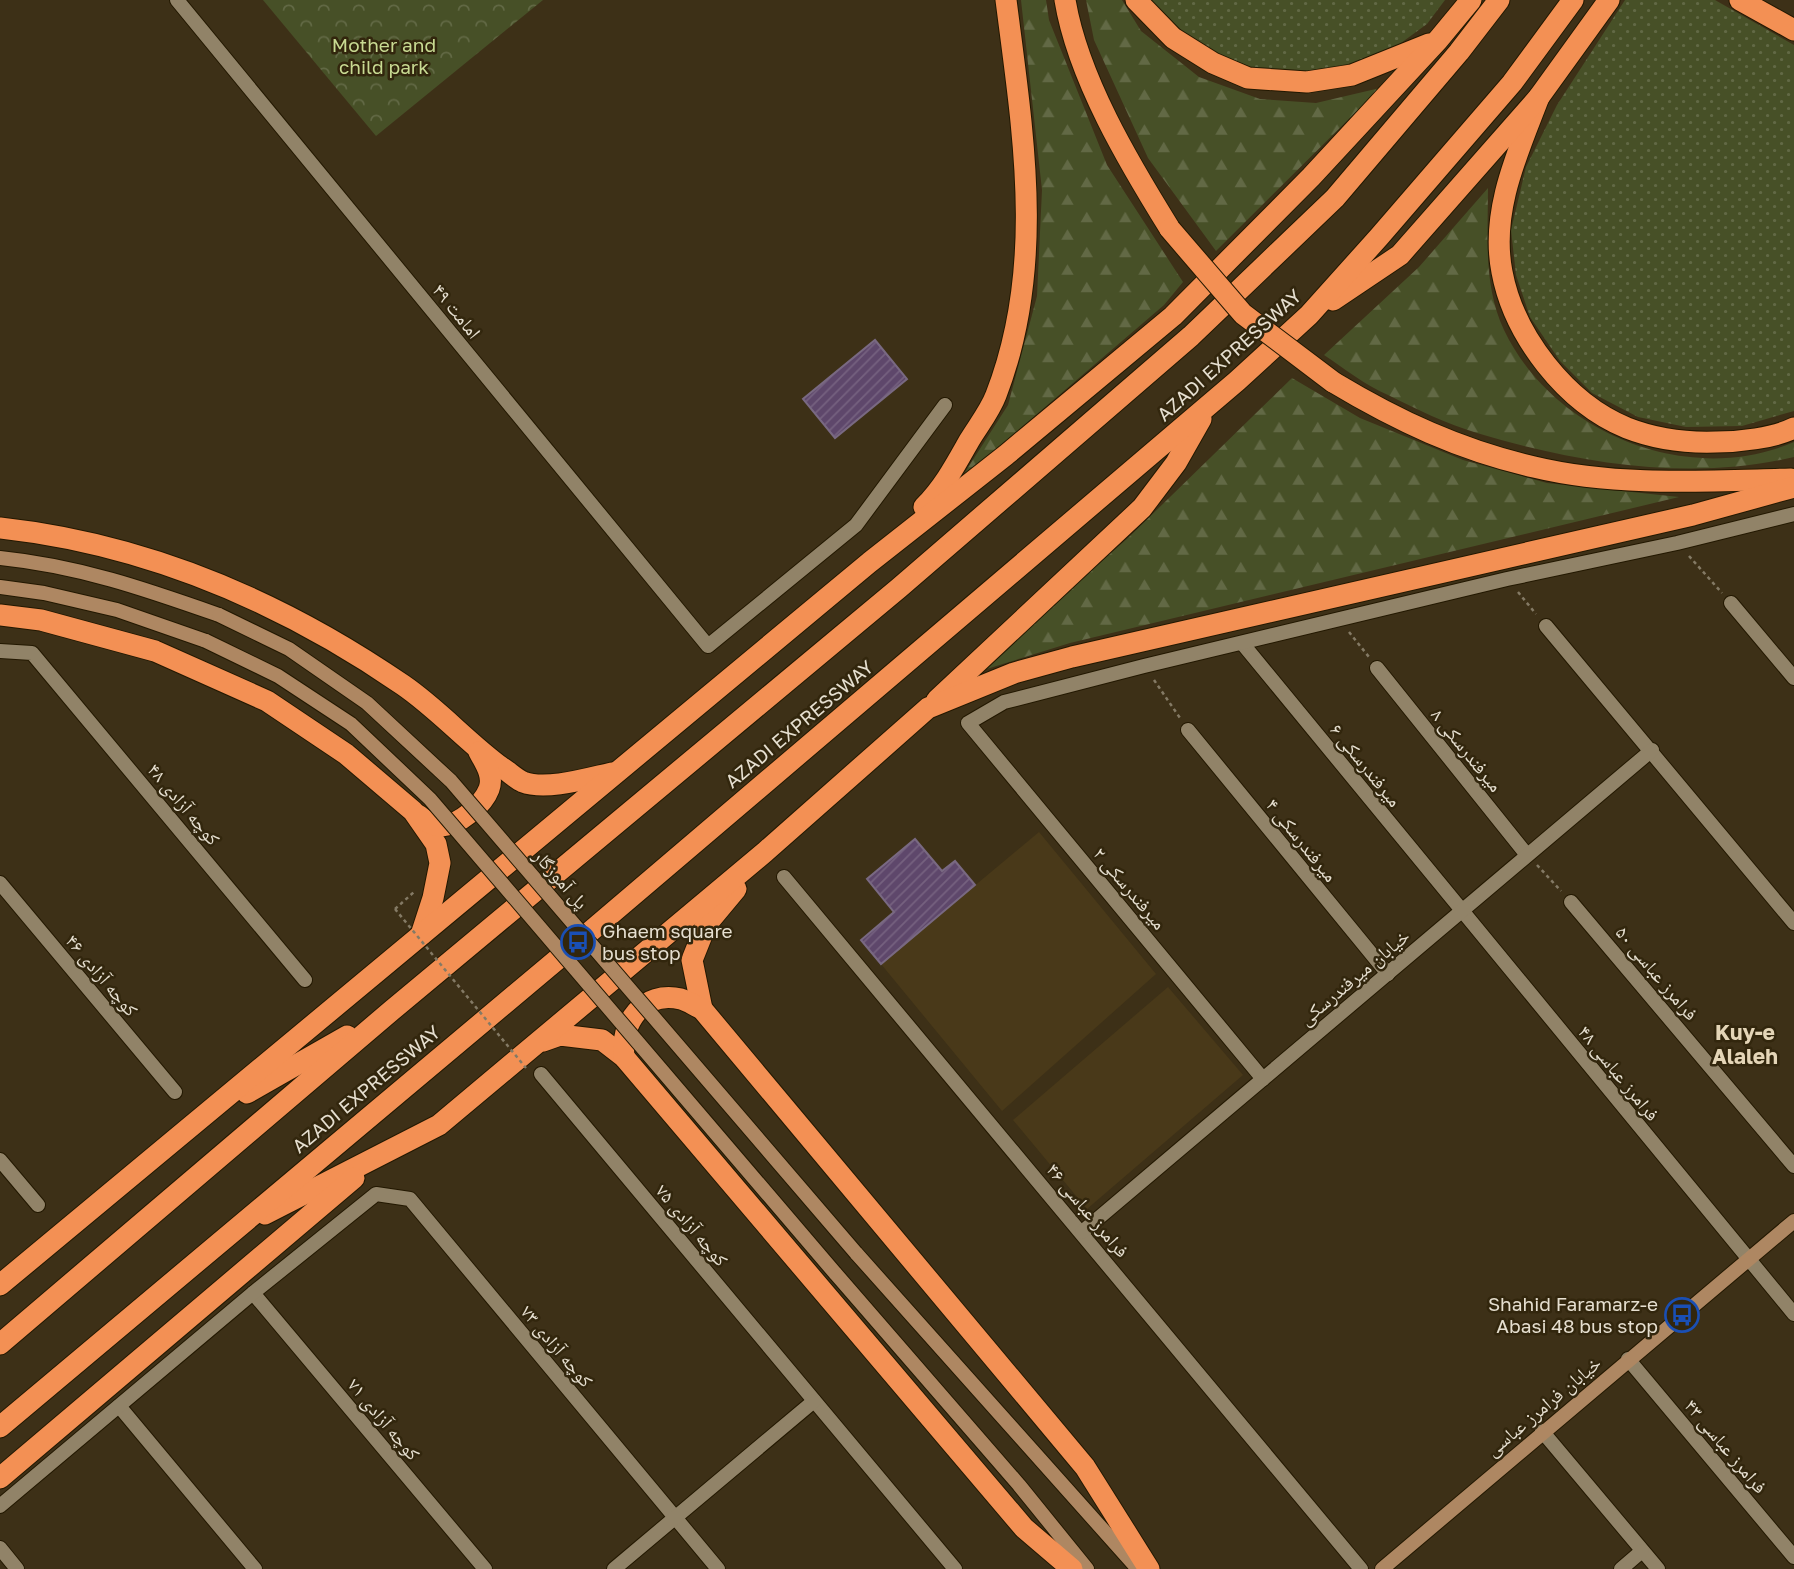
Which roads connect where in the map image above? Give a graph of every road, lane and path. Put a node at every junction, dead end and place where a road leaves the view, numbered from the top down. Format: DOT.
graph roads {
  1 [pos="177,0"];
  2 [pos="1006,0"];
  3 [pos="1065,0"];
  4 [pos="1136,0"];
  5 [pos="1471,0"];
  6 [pos="1499,0"];
  7 [pos="1573,0"];
  8 [pos="1609,0"];
  9 [pos="1741,0"];
  10 [pos="1794,30"];
  11 [pos="1437,40"];
  12 [pos="1539,97"];
  13 [pos="1309,315"];
  14 [pos="945,405"];
  15 [pos="1208,407"];
  16 [pos="1794,428"];
  17 [pos="1794,479"];
  18 [pos="1794,487"];
  19 [pos="1794,514"];
  20 [pos="0,528"];
  21 [pos="1677,543"];
  22 [pos="0,558"];
  23 [pos="870,562"];
  24 [pos="1507,579"];
  25 [pos="0,587"];
  26 [pos="1731,603"];
  27 [pos="0,615"];
  28 [pos="1338,619"];
  29 [pos="1546,626"];
  30 [pos="1242,643"];
  31 [pos="0,651"];
  32 [pos="1144,666"];
  33 [pos="1377,668"];
  34 [pos="1794,678"];
  35 [pos="928,708"];
  36 [pos="1188,730"];
  37 [pos="478,750"];
  38 [pos="1652,750"];
  39 [pos="618,771"];
  40 [pos="414,811"];
  41 [pos="765,852"];
  42 [pos="1527,855"];
  43 [pos="784,877"];
  44 [pos="0,883"];
  45 [pos="419,888"];
  46 [pos="1571,902"];
  47 [pos="1461,911"];
  48 [pos="1794,923"];
  49 [pos="421,935"];
  50 [pos="1388,974"];
  51 [pos="305,980"];
  52 [pos="702,1009"];
  53 [pos="391,1011"];
  54 [pos="534,1044"];
  55 [pos="624,1057"];
  56 [pos="526,1068"];
  57 [pos="541,1074"];
  58 [pos="1264,1079"];
  59 [pos="175,1092"];
  60 [pos="199,1120"];
  61 [pos="383,1154"];
  62 [pos="0,1160"];
  63 [pos="1794,1166"];
  64 [pos="38,1205"];
  65 [pos="1794,1220"];
  66 [pos="1082,1232"];
  67 [pos="62,1233"];
  68 [pos="229,1233"];
  69 [pos="1748,1259"];
  70 [pos="0,1285"];
  71 [pos="253,1293"];
  72 [pos="0,1299"];
  73 [pos="1794,1314"];
  74 [pos="0,1344"];
  75 [pos="1628,1359"];
  76 [pos="814,1401"];
  77 [pos="119,1406"];
  78 [pos="0,1427"];
  79 [pos="1542,1432"];
  80 [pos="0,1478"];
  81 [pos="0,1507"];
  82 [pos="675,1518"];
  83 [pos="0,1548"];
  84 [pos="1642,1550"];
  85 [pos="1794,1557"];
  86 [pos="17,1569"];
  87 [pos="255,1569"];
  88 [pos="485,1569"];
  89 [pos="614,1569"];
  90 [pos="718,1569"];
  91 [pos="955,1569"];
  92 [pos="1072,1569"];
  93 [pos="1087,1569"];
  94 [pos="1138,1569"];
  95 [pos="1149,1569"];
  96 [pos="1361,1569"];
  97 [pos="1382,1569"];
  98 [pos="1621,1569"];
  99 [pos="1658,1569"];
  1 -- 14 [label="street, امامت ۴۹"];
  2 -- 23 [label="highway"];
  3 -- 17 [label="highway, bridge"];
  4 -- 11 [label="highway"];
  5 -- 11 [label="highway"];
  6 -- 53 [label="highway, AZADI EXPRESSWAY"];
  7 -- 13 [label="highway, AZADI EXPRESSWAY"];
  8 -- 12 [label="highway"];
  9 -- 10 [label="highway"];
  11 -- 23 [label="highway"];
  12 -- 13 [label="highway"];
  12 -- 16 [label="highway"];
  13 -- 15 [label="highway, AZADI EXPRESSWAY"];
  15 -- 35 [label="highway"];
  15 -- 68 [label="highway, AZADI EXPRESSWAY"];
  18 -- 35 [label="highway"];
  19 -- 21 [label="street"];
  20 -- 37 [label="highway"];
  21 -- 24 [label="street"];
  21 -- 26 [label="path"];
  22 -- 94 [label="main road, پل آموزگار, bridge"];
  23 -- 39 [label="highway"];
  24 -- 28 [label="street"];
  24 -- 29 [label="path"];
  25 -- 93 [label="main road, bridge"];
  26 -- 34 [label="street"];
  27 -- 40 [label="highway"];
  28 -- 30 [label="street"];
  28 -- 33 [label="path"];
  29 -- 38 [label="street"];
  30 -- 32 [label="street"];
  30 -- 47 [label="street, میرفندرسکی ۶"];
  31 -- 51 [label="street, کوچه آزادی ۴۸"];
  32 -- 36 [label="path"];
  32 -- 58 [label="street, میرفندرسکی ۲"];
  33 -- 42 [label="street, میرفندرسکی ۸"];
  35 -- 41 [label="highway"];
  36 -- 50 [label="street, میرفندرسکی ۴"];
  37 -- 39 [label="highway"];
  37 -- 40 [label="highway"];
  38 -- 42 [label="street, خیابان میرفندرسکی"];
  38 -- 48 [label="street"];
  39 -- 49 [label="highway"];
  40 -- 49 [label="highway"];
  41 -- 52 [label="highway"];
  41 -- 54 [label="highway"];
  42 -- 46 [label="path"];
  42 -- 47 [label="street, خیابان میرفندرسکی"];
  43 -- 66 [label="street, فرامرز عباسی ۴۶"];
  44 -- 59 [label="street, کوچه آزادی ۴۶"];
  45 -- 56 [label="path, bridge"];
  46 -- 63 [label="street, فرامرز عباسی ۵۰"];
  47 -- 50 [label="street, خیابان میرفندرسکی"];
  47 -- 69 [label="street, فرامرز عباسی ۴۸"];
  49 -- 60 [label="highway"];
  50 -- 58 [label="street, خیابان میرفندرسکی"];
  52 -- 55 [label="highway"];
  52 -- 95 [label="highway"];
  53 -- 60 [label="highway"];
  53 -- 74 [label="highway, AZADI EXPRESSWAY"];
  54 -- 55 [label="highway"];
  54 -- 61 [label="highway"];
  55 -- 92 [label="highway"];
  57 -- 76 [label="street, کوچه آزادی ۷۵"];
  58 -- 66 [label="street, خیابان میرفندرسکی"];
  60 -- 67 [label="highway"];
  61 -- 68 [label="highway"];
  61 -- 80 [label="highway"];
  62 -- 64 [label="street"];
  65 -- 69 [label="main road, خیابان فرامرز عباسی"];
  66 -- 96 [label="street, فرامرز عباسی ۴۶"];
  67 -- 70 [label="highway"];
  67 -- 72 [label="highway"];
  68 -- 78 [label="highway, AZADI EXPRESSWAY"];
  69 -- 73 [label="street, فرامرز عباسی ۴۸"];
  69 -- 75 [label="main road, خیابان فرامرز عباسی"];
  71 -- 77 [label="street"];
  71 -- 82 [label="street, کوچه آزادی ۷۳"];
  71 -- 88 [label="street, کوچه آزادی ۷۱"];
  75 -- 79 [label="main road, خیابان فرامرز عباسی"];
  75 -- 85 [label="street, فرامرز عباسی ۴۳"];
  76 -- 82 [label="street"];
  76 -- 91 [label="street, کوچه آزادی ۷۵"];
  77 -- 81 [label="street"];
  77 -- 87 [label="street"];
  79 -- 84 [label="street"];
  79 -- 97 [label="main road, خیابان فرامرز عباسی"];
  82 -- 89 [label="street"];
  82 -- 90 [label="street, کوچه آزادی ۷۳"];
  83 -- 86 [label="street"];
  84 -- 98 [label="street"];
  84 -- 99 [label="street"];
}
